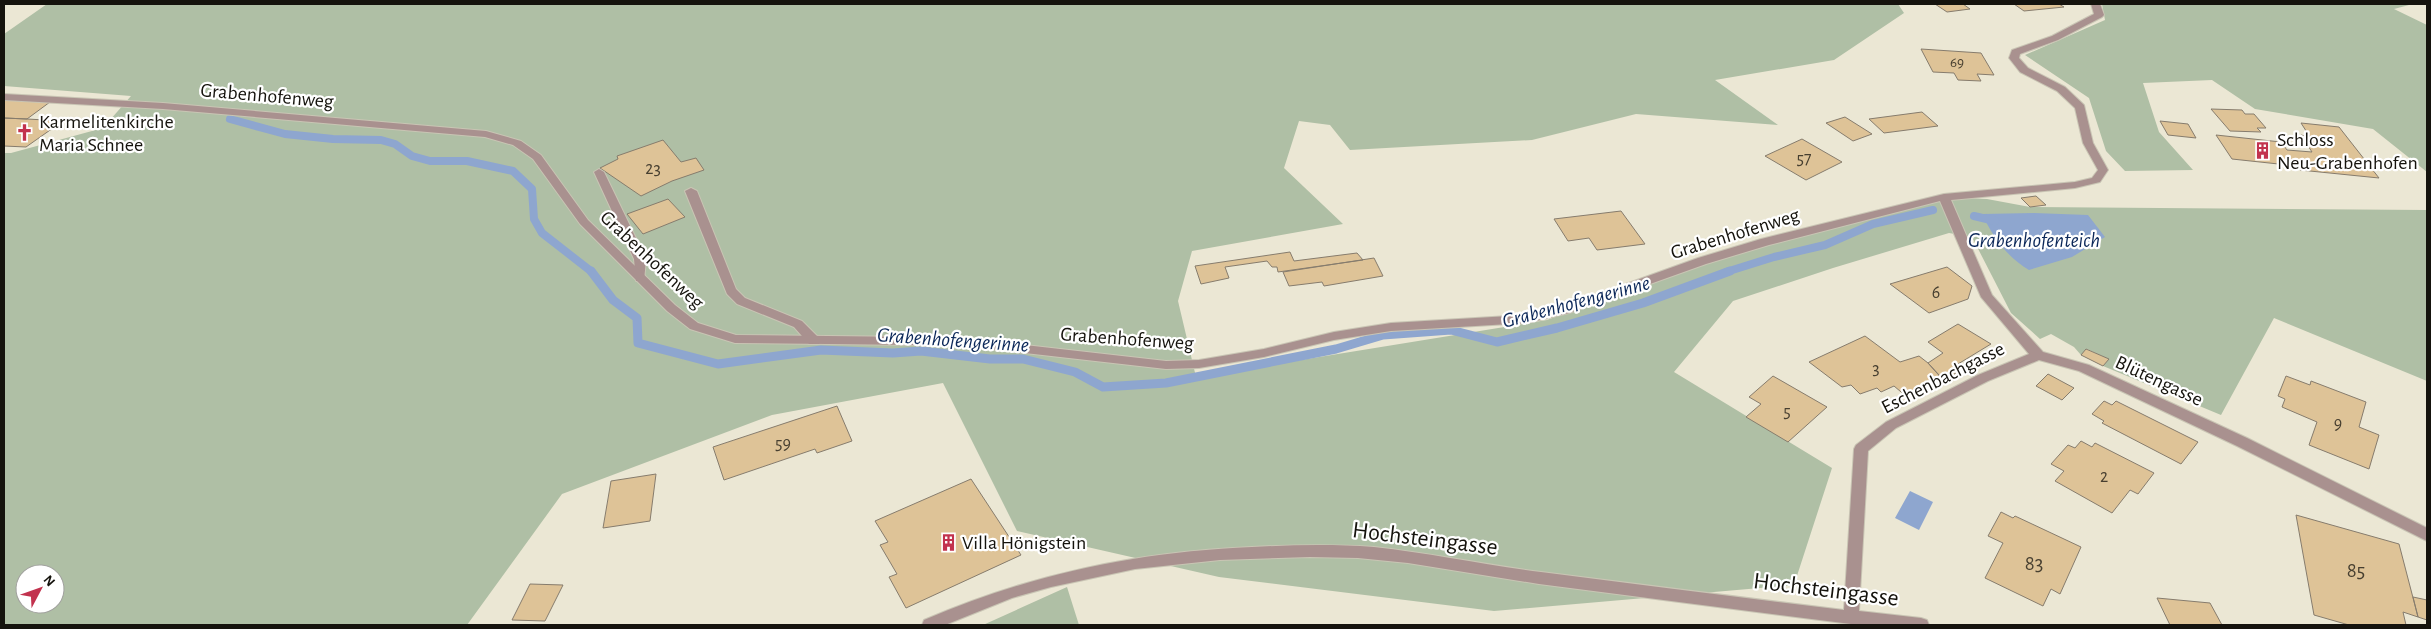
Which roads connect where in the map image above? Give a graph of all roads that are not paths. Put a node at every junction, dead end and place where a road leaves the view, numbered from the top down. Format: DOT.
graph roads {
  1 [pos="2096,4"];
  2 [pos="4,97"];
  3 [pos="599,172"];
  4 [pos="691,192"];
  5 [pos="1944,197"];
  6 [pos="640,278"];
  7 [pos="814,341"];
  8 [pos="2038,355"];
  9 [pos="2427,535"];
  10 [pos="1851,618"];
  11 [pos="930,625"];
  12 [pos="1921,625"];
  1 -- 5 [label="street, Grabenhofenweg"];
  2 -- 6 [label="street, Grabenhofenweg"];
  3 -- 6 [label="street"];
  4 -- 7 [label="street"];
  5 -- 7 [label="street, Grabenhofenweg"];
  5 -- 8 [label="street"];
  6 -- 7 [label="street, Grabenhofenweg"];
  8 -- 9 [label="street, Blütengasse"];
  8 -- 10 [label="street, Eschenbachgasse"];
  10 -- 11 [label="street, Hochsteingasse"];
  10 -- 12 [label="street, Hochsteingasse"];
}
